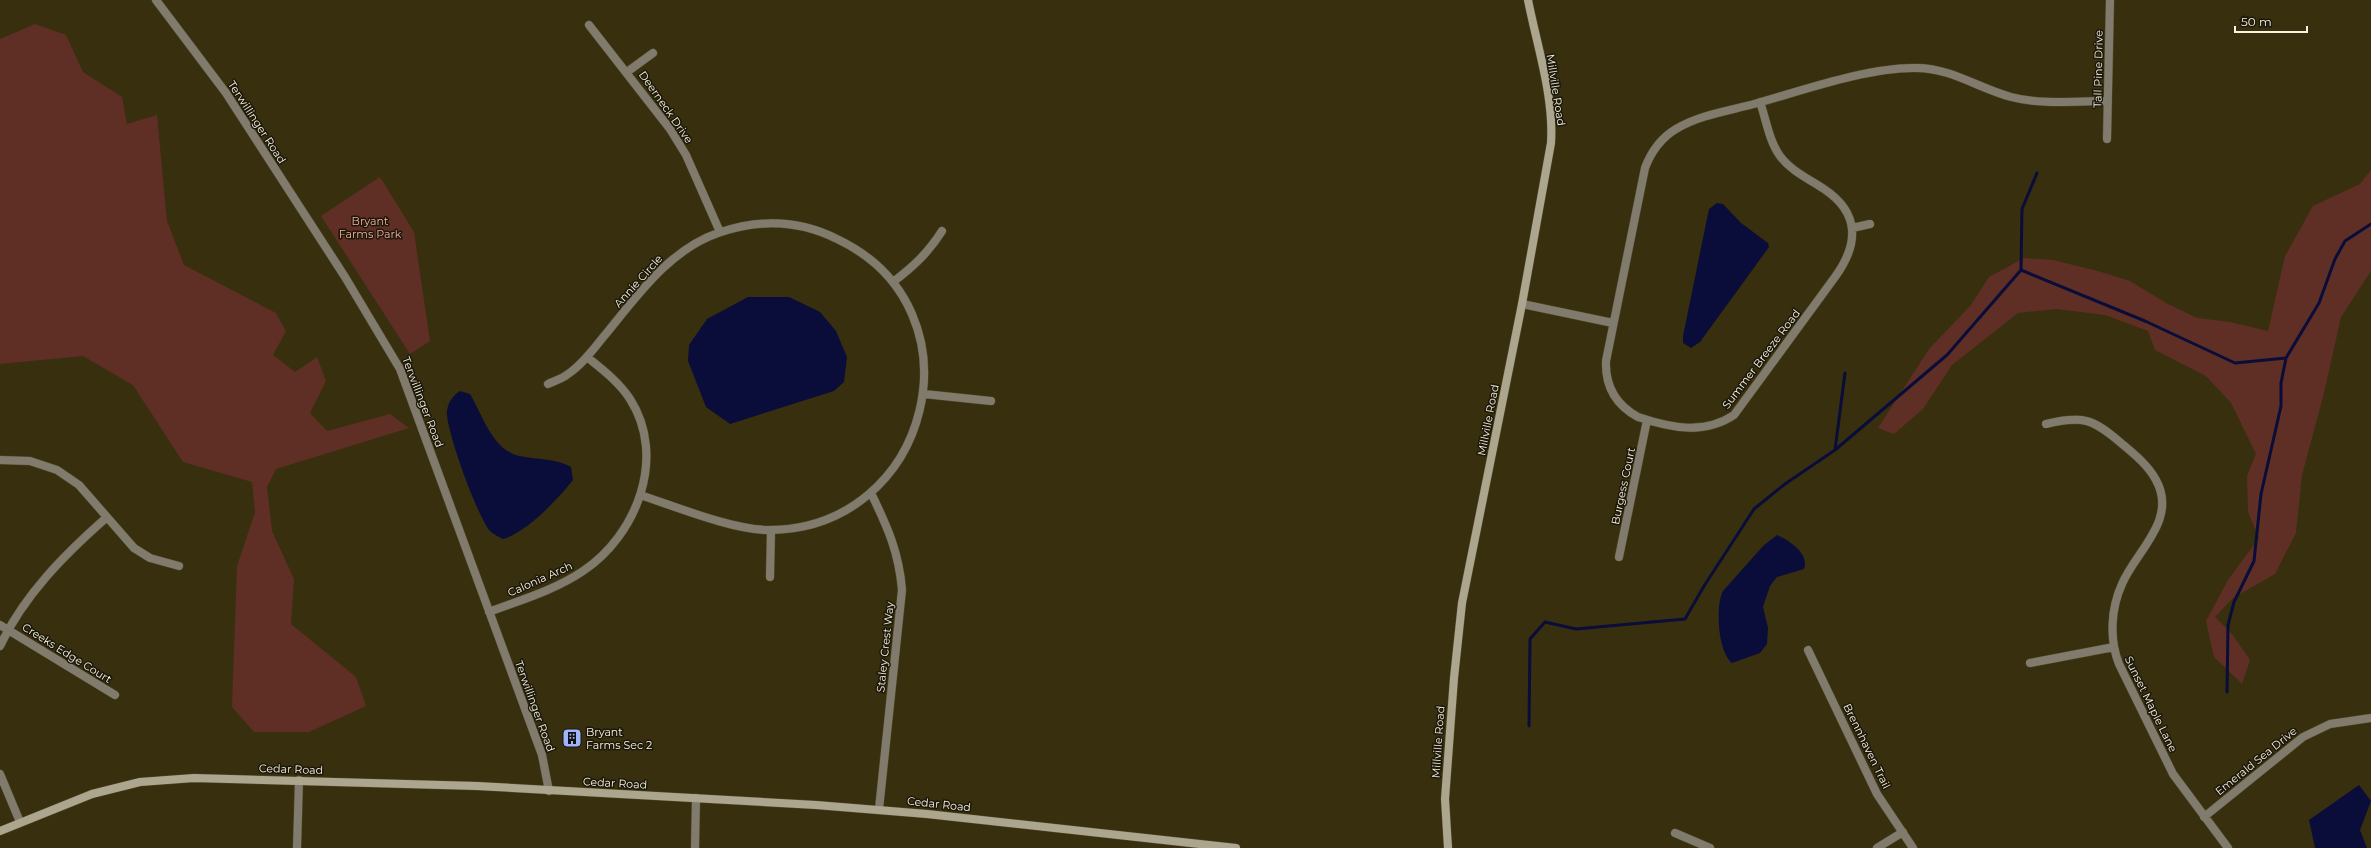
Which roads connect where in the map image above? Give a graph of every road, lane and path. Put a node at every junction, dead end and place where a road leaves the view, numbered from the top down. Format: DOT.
graph roads {
  1 [pos="156,0"];
  2 [pos="1528,0"];
  3 [pos="2110,0"];
  4 [pos="589,25"];
  5 [pos="653,53"];
  6 [pos="627,72"];
  7 [pos="2108,101"];
  8 [pos="1760,102"];
  9 [pos="2107,140"];
  10 [pos="1870,224"];
  11 [pos="1852,228"];
  12 [pos="942,231"];
  13 [pos="720,232"];
  14 [pos="893,282"];
  15 [pos="1522,304"];
  16 [pos="1613,323"];
  17 [pos="587,357"];
  18 [pos="548,384"];
  19 [pos="924,394"];
  20 [pos="991,401"];
  21 [pos="1648,420"];
  22 [pos="2046,424"];
  23 [pos="0,460"];
  24 [pos="871,492"];
  25 [pos="640,495"];
  26 [pos="106,518"];
  27 [pos="771,530"];
  28 [pos="1619,557"];
  29 [pos="180,566"];
  30 [pos="770,577"];
  31 [pos="489,612"];
  32 [pos="0,625"];
  33 [pos="8,630"];
  34 [pos="0,646"];
  35 [pos="2114,647"];
  36 [pos="1808,650"];
  37 [pos="2030,664"];
  38 [pos="115,695"];
  39 [pos="2371,718"];
  40 [pos="0,774"];
  41 [pos="299,780"];
  42 [pos="550,791"];
  43 [pos="696,798"];
  44 [pos="879,809"];
  45 [pos="2204,817"];
  46 [pos="20,822"];
  47 [pos="0,831"];
  48 [pos="1903,832"];
  49 [pos="1675,834"];
  50 [pos="297,848"];
  51 [pos="695,848"];
  52 [pos="1236,848"];
  53 [pos="1448,848"];
  54 [pos="1710,848"];
  55 [pos="1877,848"];
  56 [pos="1913,848"];
  57 [pos="2228,848"];
  1 -- 31 [label="street, Terwillinger Road"];
  2 -- 15 [label="street, Millville Road"];
  3 -- 7 [label="street, Tall Pine Drive"];
  4 -- 6 [label="street, Deerneck Drive"];
  5 -- 6 [label="street"];
  6 -- 13 [label="street, Deerneck Drive"];
  7 -- 8 [label="street, Summer Breeze Road"];
  7 -- 9 [label="street, Tall Pine Drive"];
  8 -- 11 [label="street, Summer Breeze Road"];
  8 -- 16 [label="street, Summer Breeze Road"];
  10 -- 11 [label="street"];
  11 -- 21 [label="street, Summer Breeze Road"];
  12 -- 14 [label="street"];
  13 -- 14 [label="street, Annie Circle"];
  13 -- 17 [label="street, Annie Circle"];
  14 -- 19 [label="street, Annie Circle"];
  15 -- 16 [label="street"];
  15 -- 53 [label="street, Millville Road"];
  16 -- 21 [label="street, Summer Breeze Road"];
  17 -- 18 [label="street, Annie Circle"];
  17 -- 25 [label="street, Calonia Arch"];
  19 -- 20 [label="street"];
  19 -- 24 [label="street, Annie Circle"];
  21 -- 28 [label="street, Burgess Court"];
  22 -- 35 [label="street, Sunset Maple Lane"];
  23 -- 26 [label="street"];
  24 -- 27 [label="street, Annie Circle"];
  24 -- 44 [label="street, Staley Crest Way"];
  25 -- 27 [label="street, Annie Circle"];
  25 -- 31 [label="street, Calonia Arch"];
  26 -- 29 [label="street"];
  26 -- 33 [label="street"];
  27 -- 30 [label="street"];
  31 -- 42 [label="street, Terwillinger Road"];
  32 -- 33 [label="street, Creeks Edge Court"];
  33 -- 34 [label="street"];
  33 -- 38 [label="street, Creeks Edge Court"];
  35 -- 37 [label="street"];
  35 -- 45 [label="street, Sunset Maple Lane"];
  36 -- 48 [label="street, Brennhaven Trail"];
  39 -- 45 [label="street, Emerald Sea Drive"];
  40 -- 46 [label="street"];
  41 -- 42 [label="street, Cedar Road"];
  41 -- 46 [label="street, Cedar Road"];
  41 -- 50 [label="street"];
  42 -- 43 [label="street, Cedar Road"];
  43 -- 44 [label="street, Cedar Road"];
  43 -- 51 [label="street"];
  44 -- 52 [label="street, Cedar Road"];
  45 -- 57 [label="street, Sunset Maple Lane"];
  46 -- 47 [label="street, Cedar Road"];
  48 -- 55 [label="street"];
  48 -- 56 [label="street, Brennhaven Trail"];
  49 -- 54 [label="street"];
}
